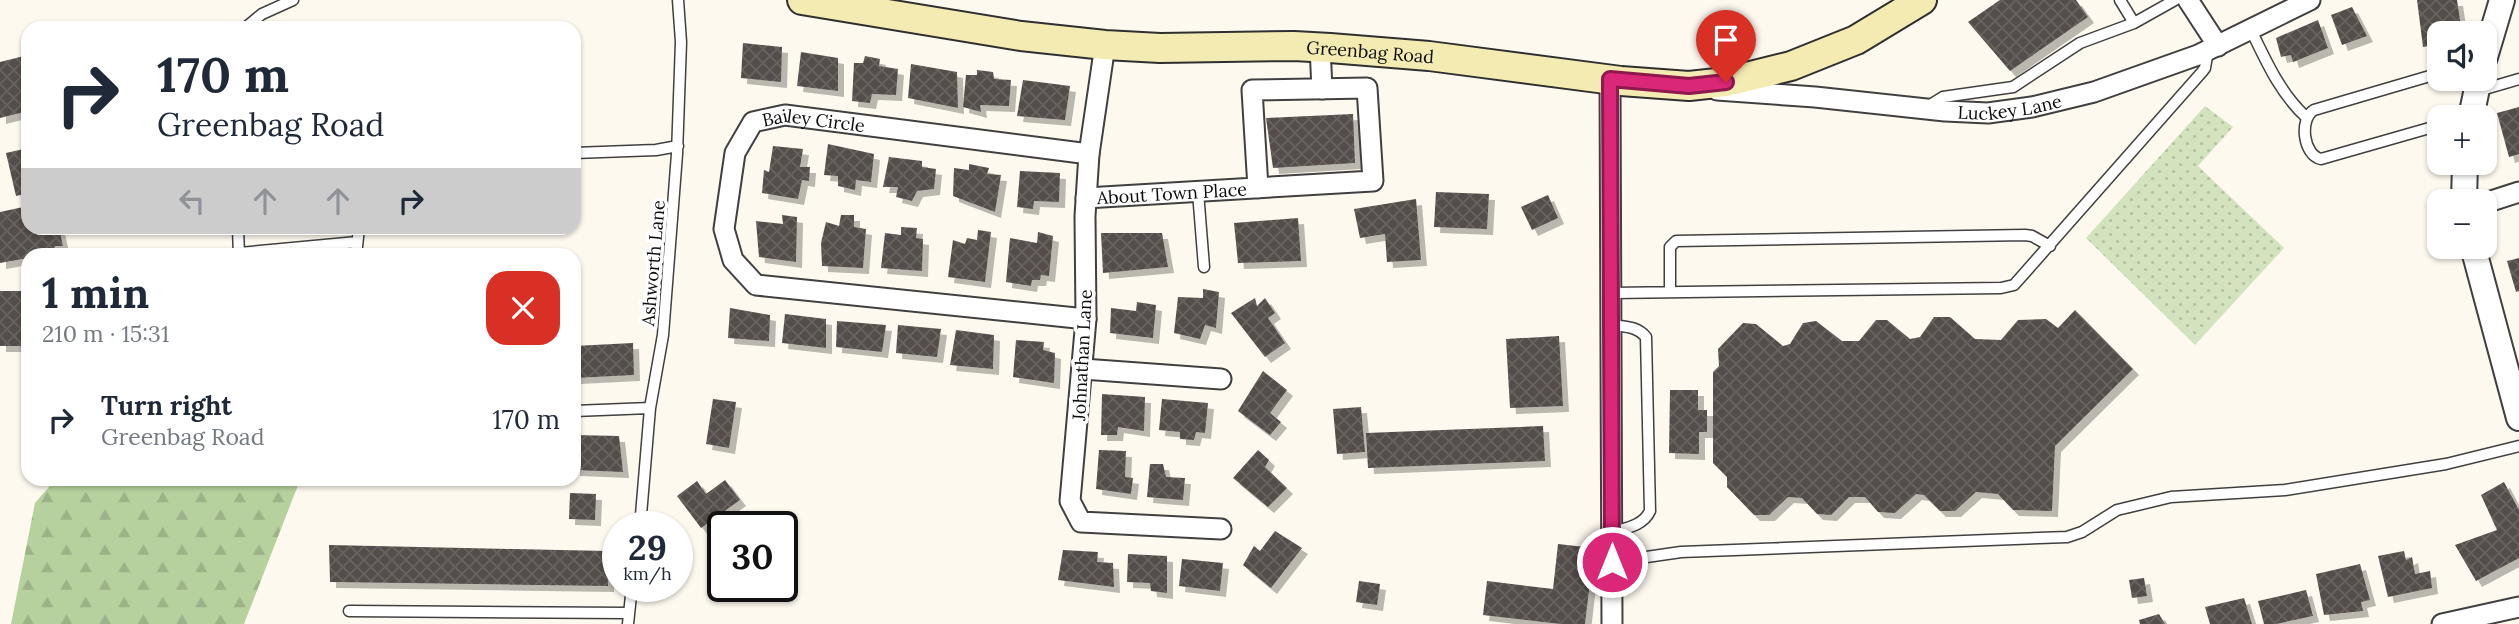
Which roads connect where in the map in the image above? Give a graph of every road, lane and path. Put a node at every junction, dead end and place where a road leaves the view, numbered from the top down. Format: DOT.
graph roads {
  1 [pos="293,0"];
  2 [pos="678,0"];
  3 [pos="802,0"];
  4 [pos="1922,0"];
  5 [pos="2120,0"];
  6 [pos="2175,0"];
  7 [pos="2188,0"];
  8 [pos="2310,0"];
  9 [pos="2502,0"];
  10 [pos="253,21"];
  11 [pos="2496,21"];
  12 [pos="2134,23"];
  13 [pos="2251,30"];
  14 [pos="1105,45"];
  15 [pos="1320,47"];
  16 [pos="2213,48"];
  17 [pos="2427,77"];
  18 [pos="1610,79"];
  19 [pos="2519,79"];
  20 [pos="2497,83"];
  21 [pos="1689,86"];
  22 [pos="1322,89"];
  23 [pos="1925,108"];
  24 [pos="2306,117"];
  25 [pos="2427,129"];
  26 [pos="678,146"];
  27 [pos="581,153"];
  28 [pos="1089,154"];
  29 [pos="1258,188"];
  30 [pos="1198,192"];
  31 [pos="2519,192"];
  32 [pos="1086,198"];
  33 [pos="2497,199"];
  34 [pos="358,235"];
  35 [pos="357,242"];
  36 [pos="2050,246"];
  37 [pos="298,248"];
  38 [pos="357,248"];
  39 [pos="2476,259"];
  40 [pos="1204,267"];
  41 [pos="1670,292"];
  42 [pos="1611,293"];
  43 [pos="1086,319"];
  44 [pos="1611,325"];
  45 [pos="1083,369"];
  46 [pos="1222,379"];
  47 [pos="650,408"];
  48 [pos="581,411"];
  49 [pos="2519,418"];
  50 [pos="2519,446"];
  51 [pos="641,511"];
  52 [pos="1221,529"];
  53 [pos="1612,532"];
  54 [pos="1612,562"];
  55 [pos="2519,607"];
  56 [pos="349,611"];
  57 [pos="628,619"];
  58 [pos="1612,624"];
  59 [pos="2442,624"];
  1 -- 10 [label="lane"];
  2 -- 26 [label="lane, Ashworth Lane"];
  3 -- 14 [label="main road, Greenbag Road"];
  4 -- 21 [label="main road, Greenbag Road"];
  5 -- 12 [label="lane"];
  6 -- 12 [label="lane"];
  7 -- 16 [label="street"];
  8 -- 13 [label="street, Luckey Lane"];
  9 -- 11 [label="street"];
  12 -- 23 [label="lane"];
  13 -- 16 [label="street, Luckey Lane"];
  13 -- 24 [label="lane"];
  14 -- 15 [label="main road, Greenbag Road"];
  14 -- 28 [label="street, Johnathan Lane"];
  15 -- 18 [label="main road, Greenbag Road"];
  15 -- 22 [label="street"];
  16 -- 23 [label="street, Luckey Lane"];
  16 -- 36 [label="lane"];
  17 -- 24 [label="lane"];
  18 -- 21 [label="main road, Greenbag Road"];
  18 -- 42 [label="street"];
  19 -- 20 [label="lane"];
  21 -- 23 [label="street, Luckey Lane"];
  22 -- 29 [label="street, About Town Place"];
  22 -- 29 [label="street, About Town Place"];
  24 -- 25 [label="lane"];
  26 -- 27 [label="lane"];
  26 -- 47 [label="lane, Ashworth Lane"];
  28 -- 32 [label="street, Johnathan Lane"];
  28 -- 43 [label="street, Bailey Circle"];
  29 -- 30 [label="street, About Town Place"];
  30 -- 32 [label="street, About Town Place"];
  30 -- 40 [label="lane"];
  31 -- 33 [label="street"];
  32 -- 43 [label="street, Johnathan Lane"];
  34 -- 35 [label="lane"];
  35 -- 37 [label="lane"];
  35 -- 38 [label="lane"];
  36 -- 41 [label="lane"];
  36 -- 41 [label="lane"];
  39 -- 49 [label="street"];
  41 -- 42 [label="lane"];
  42 -- 44 [label="street"];
  43 -- 45 [label="street, Johnathan Lane"];
  44 -- 53 [label="street"];
  44 -- 53 [label="lane"];
  45 -- 46 [label="street"];
  45 -- 52 [label="street, Johnathan Lane"];
  47 -- 48 [label="lane"];
  47 -- 51 [label="lane, Ashworth Lane"];
  50 -- 54 [label="lane"];
  53 -- 54 [label="street"];
  54 -- 58 [label="street"];
  55 -- 59 [label="street"];
  56 -- 57 [label="lane"];
}
